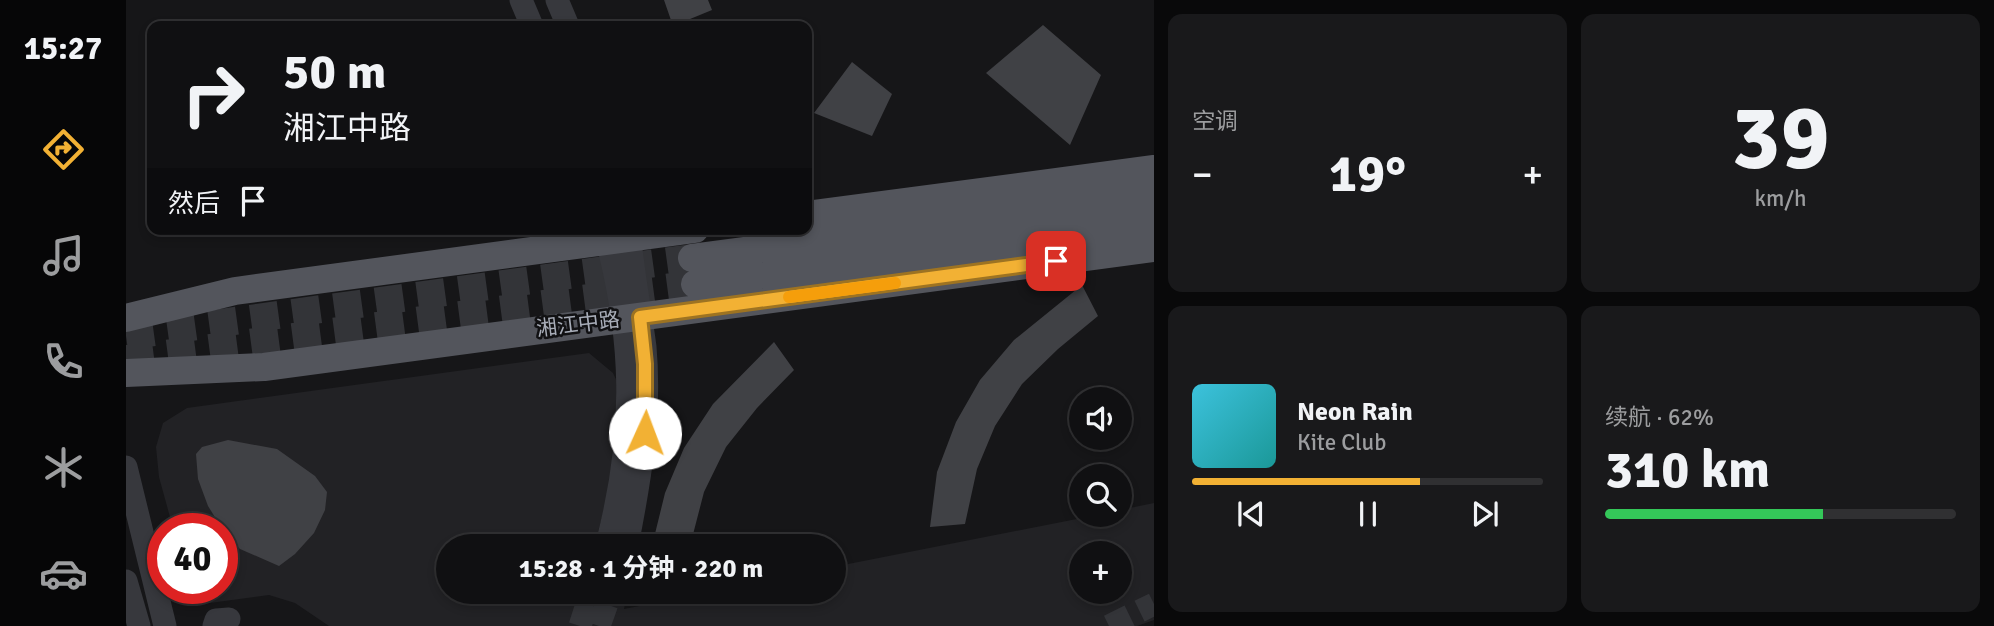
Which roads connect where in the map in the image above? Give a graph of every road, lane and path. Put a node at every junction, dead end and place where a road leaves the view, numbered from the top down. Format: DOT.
graph roads {
  1 [pos="521,0"];
  2 [pos="557,0"];
  3 [pos="530,21"];
  4 [pos="566,21"];
  5 [pos="1154,169"];
  6 [pos="1154,196"];
  7 [pos="812,214"];
  8 [pos="1154,222"];
  9 [pos="617,235"];
  10 [pos="1154,248"];
  11 [pos="126,318"];
  12 [pos="631,318"];
  13 [pos="126,373"];
  14 [pos="126,467"];
  15 [pos="618,534"];
  16 [pos="126,585"];
  17 [pos="139,626"];
  18 [pos="165,626"];
  1 -- 3 [label="street"];
  2 -- 4 [label="street"];
  5 -- 7 [label="main road"];
  6 -- 8 [label="main road"];
  9 -- 11 [label="main road"];
  9 -- 12 [label="street"];
  10 -- 12 [label="main road, 湘江中路"];
  12 -- 13 [label="main road, 湘江中路"];
  12 -- 15 [label="street"];
  14 -- 18 [label="street"];
  16 -- 17 [label="street"];
}
